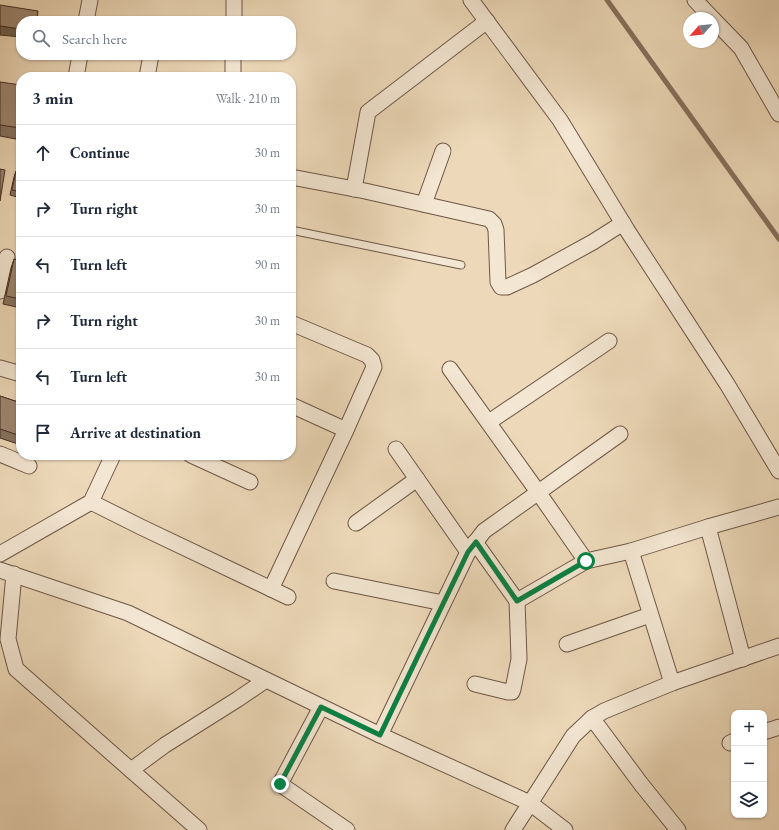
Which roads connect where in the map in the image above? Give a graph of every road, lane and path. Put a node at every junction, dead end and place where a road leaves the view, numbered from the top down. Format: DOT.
graph roads {
  1 [pos="90,0"];
  2 [pos="234,0"];
  3 [pos="471,0"];
  4 [pos="695,0"];
  5 [pos="706,12"];
  6 [pos="87,16"];
  7 [pos="234,16"];
  8 [pos="488,21"];
  9 [pos="719,25"];
  10 [pos="79,60"];
  11 [pos="150,60"];
  12 [pos="233,60"];
  13 [pos="77,72"];
  14 [pos="148,72"];
  15 [pos="233,72"];
  16 [pos="779,114"];
  17 [pos="443,151"];
  18 [pos="296,178"];
  19 [pos="354,189"];
  20 [pos="424,204"];
  21 [pos="623,223"];
  22 [pos="296,231"];
  23 [pos="9,257"];
  24 [pos="461,265"];
  25 [pos="0,291"];
  26 [pos="296,325"];
  27 [pos="609,340"];
  28 [pos="0,368"];
  29 [pos="450,369"];
  30 [pos="16,373"];
  31 [pos="296,407"];
  32 [pos="489,422"];
  33 [pos="346,430"];
  34 [pos="620,434"];
  35 [pos="396,449"];
  36 [pos="0,454"];
  37 [pos="111,460"];
  38 [pos="202,460"];
  39 [pos="29,466"];
  40 [pos="779,471"];
  41 [pos="417,480"];
  42 [pos="250,482"];
  43 [pos="538,492"];
  44 [pos="91,502"];
  45 [pos="779,507"];
  46 [pos="356,523"];
  47 [pos="708,527"];
  48 [pos="472,547"];
  49 [pos="631,551"];
  50 [pos="0,554"];
  51 [pos="586,561"];
  52 [pos="7,572"];
  53 [pos="334,581"];
  54 [pos="272,589"];
  55 [pos="288,597"];
  56 [pos="517,601"];
  57 [pos="443,603"];
  58 [pos="650,615"];
  59 [pos="567,644"];
  60 [pos="779,646"];
  61 [pos="744,659"];
  62 [pos="266,680"];
  63 [pos="672,683"];
  64 [pos="475,684"];
  65 [pos="321,707"];
  66 [pos="592,718"];
  67 [pos="779,727"];
  68 [pos="767,731"];
  69 [pos="380,735"];
  70 [pos="131,770"];
  71 [pos="530,803"];
  72 [pos="199,830"];
  73 [pos="347,830"];
  74 [pos="513,830"];
  75 [pos="565,830"];
  76 [pos="678,830"];
  1 -- 6 [label="street"];
  2 -- 7 [label="street"];
  3 -- 8 [label="street"];
  4 -- 5 [label="street"];
  8 -- 19 [label="street"];
  8 -- 21 [label="street"];
  9 -- 16 [label="street"];
  10 -- 13 [label="street"];
  11 -- 14 [label="street"];
  12 -- 15 [label="street"];
  17 -- 20 [label="street"];
  18 -- 19 [label="street"];
  19 -- 20 [label="street"];
  20 -- 21 [label="street"];
  21 -- 40 [label="street"];
  22 -- 24 [label="lane"];
  23 -- 25 [label="street"];
  26 -- 33 [label="street"];
  27 -- 32 [label="street"];
  28 -- 30 [label="street"];
  29 -- 32 [label="street"];
  31 -- 33 [label="street"];
  32 -- 43 [label="street"];
  33 -- 54 [label="street"];
  34 -- 43 [label="street"];
  35 -- 41 [label="street"];
  36 -- 39 [label="street"];
  37 -- 44 [label="street"];
  38 -- 42 [label="street"];
  41 -- 46 [label="street"];
  41 -- 48 [label="street"];
  43 -- 48 [label="street"];
  43 -- 51 [label="street"];
  44 -- 50 [label="street"];
  44 -- 54 [label="street"];
  45 -- 47 [label="street"];
  47 -- 49 [label="street"];
  47 -- 61 [label="street"];
  48 -- 56 [label="street"];
  48 -- 57 [label="street"];
  49 -- 51 [label="street"];
  49 -- 58 [label="street"];
  51 -- 56 [label="street"];
  52 -- 62 [label="street"];
  52 -- 70 [label="street"];
  53 -- 57 [label="street"];
  54 -- 55 [label="street"];
  56 -- 64 [label="street"];
  57 -- 69 [label="street"];
  58 -- 59 [label="street"];
  58 -- 63 [label="street"];
  60 -- 61 [label="street"];
  61 -- 63 [label="street"];
  62 -- 65 [label="street"];
  62 -- 70 [label="street"];
  63 -- 66 [label="street"];
  65 -- 69 [label="street"];
  65 -- 73 [label="street"];
  66 -- 71 [label="street"];
  66 -- 76 [label="street"];
  67 -- 68 [label="street"];
  69 -- 71 [label="street"];
  70 -- 72 [label="street"];
  71 -- 74 [label="street"];
  71 -- 75 [label="street"];
}
